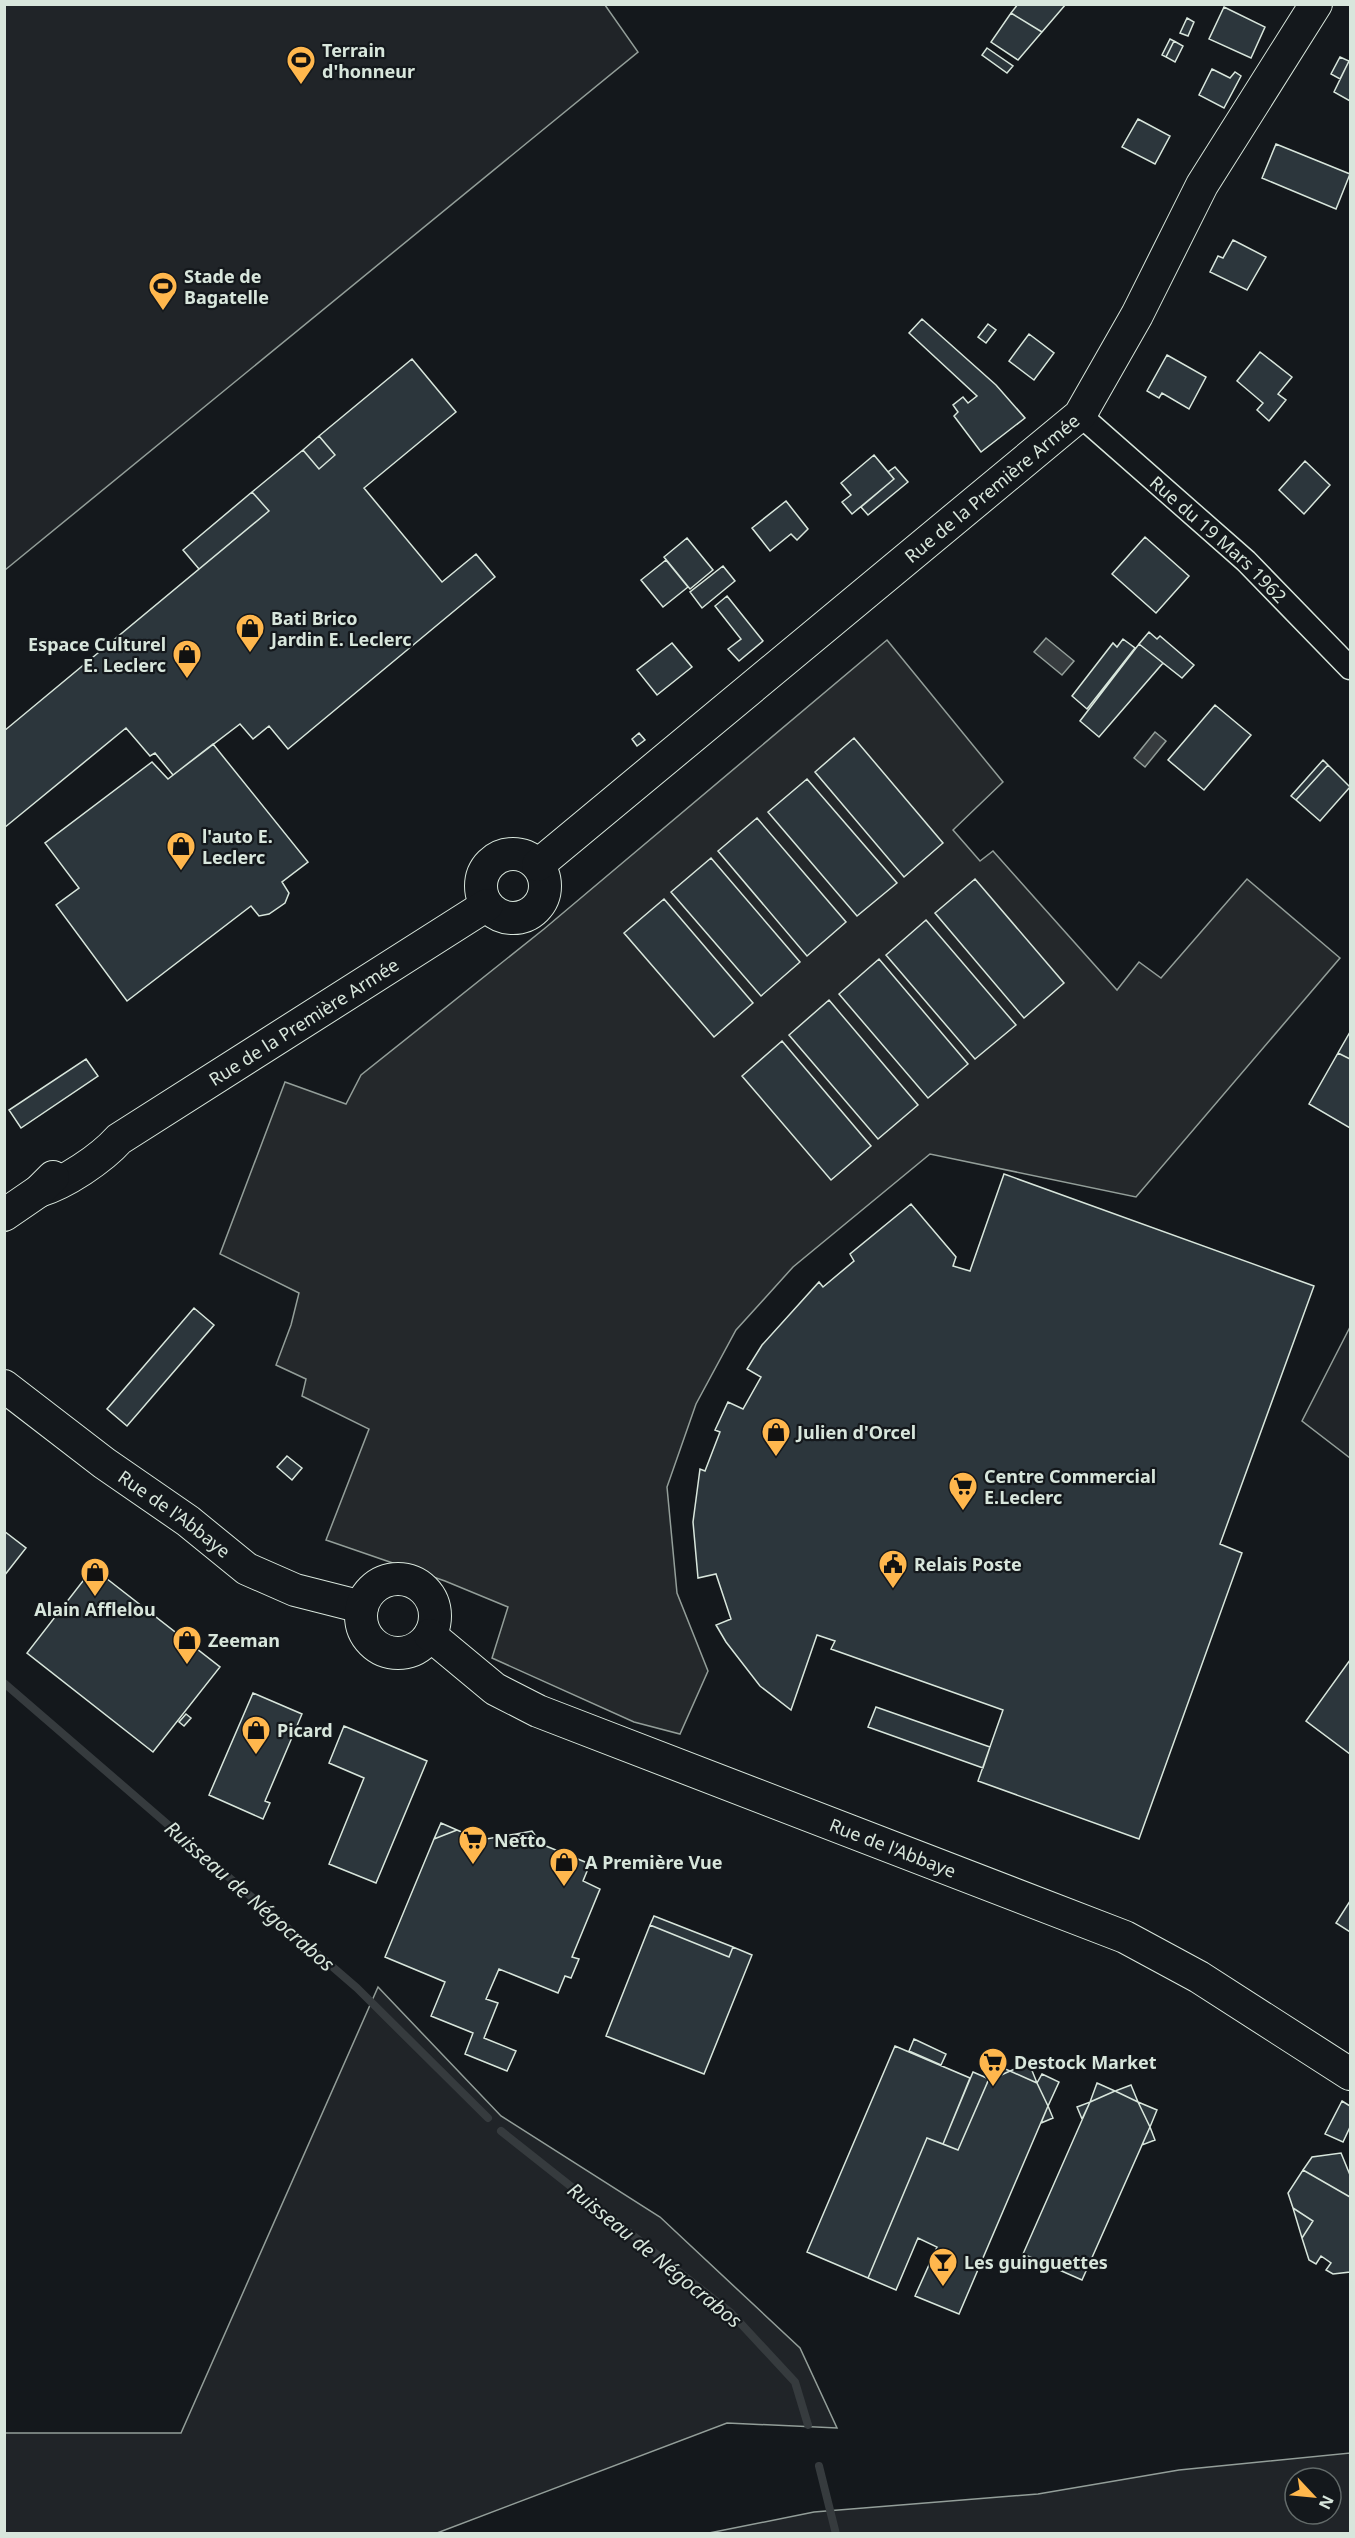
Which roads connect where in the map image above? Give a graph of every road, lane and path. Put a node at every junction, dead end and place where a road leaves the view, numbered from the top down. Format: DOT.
graph roads {
  1 [pos="1316,4"];
  2 [pos="1080,415"];
  3 [pos="1350,668"];
  4 [pos="538,865"];
  5 [pos="487,905"];
  6 [pos="4,1215"];
  7 [pos="4,1386"];
  8 [pos="362,1607"];
  9 [pos="430,1635"];
  10 [pos="1350,2074"];
  1 -- 2 [label="street, Rue de la Première Armée"];
  2 -- 3 [label="street, Rue du 19 Mars 1962"];
  2 -- 4 [label="street, Rue de la Première Armée"];
  4 -- 5 [label="street"];
  4 -- 5 [label="street"];
  5 -- 6 [label="street, Rue de la Première Armée"];
  7 -- 8 [label="street, Rue de l'Abbaye"];
  8 -- 9 [label="street"];
  8 -- 9 [label="street"];
  9 -- 10 [label="street, Rue de l'Abbaye"];
}
